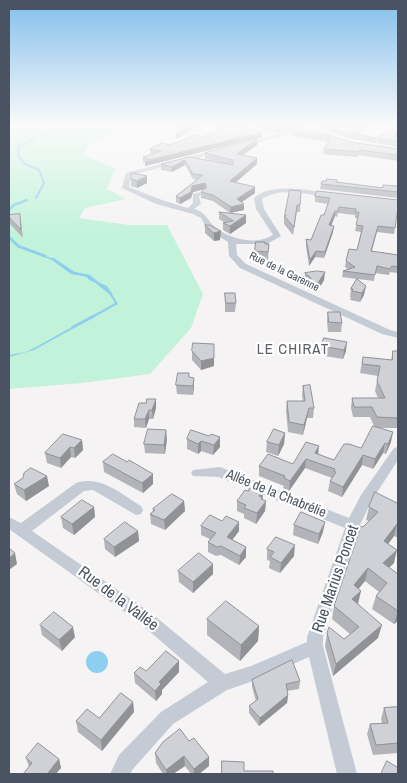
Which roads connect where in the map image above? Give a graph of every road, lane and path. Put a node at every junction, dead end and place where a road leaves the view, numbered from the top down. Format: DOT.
graph roads {
  1 [pos="171,163"];
  2 [pos="203,192"];
  3 [pos="344,197"];
  4 [pos="190,210"];
  5 [pos="232,241"];
  6 [pos="398,335"];
  7 [pos="398,451"];
  8 [pos="198,473"];
  9 [pos="136,510"];
  10 [pos="353,525"];
  11 [pos="15,526"];
  12 [pos="315,646"];
  13 [pos="222,683"];
  14 [pos="120,774"];
  15 [pos="347,774"];
  1 -- 4 [label="street"];
  2 -- 4 [label="street"];
  3 -- 5 [label="street"];
  4 -- 5 [label="street"];
  5 -- 6 [label="street, Rue de la Garenne"];
  7 -- 10 [label="street, Rue Marius Poncet"];
  8 -- 10 [label="street, Allée de la Chabrélie"];
  9 -- 11 [label="street"];
  10 -- 12 [label="street, Rue Marius Poncet"];
  11 -- 13 [label="street, Rue de la Vallée"];
  12 -- 13 [label="street"];
  12 -- 15 [label="street, Rue Marius Poncet"];
  13 -- 14 [label="street"];
}
